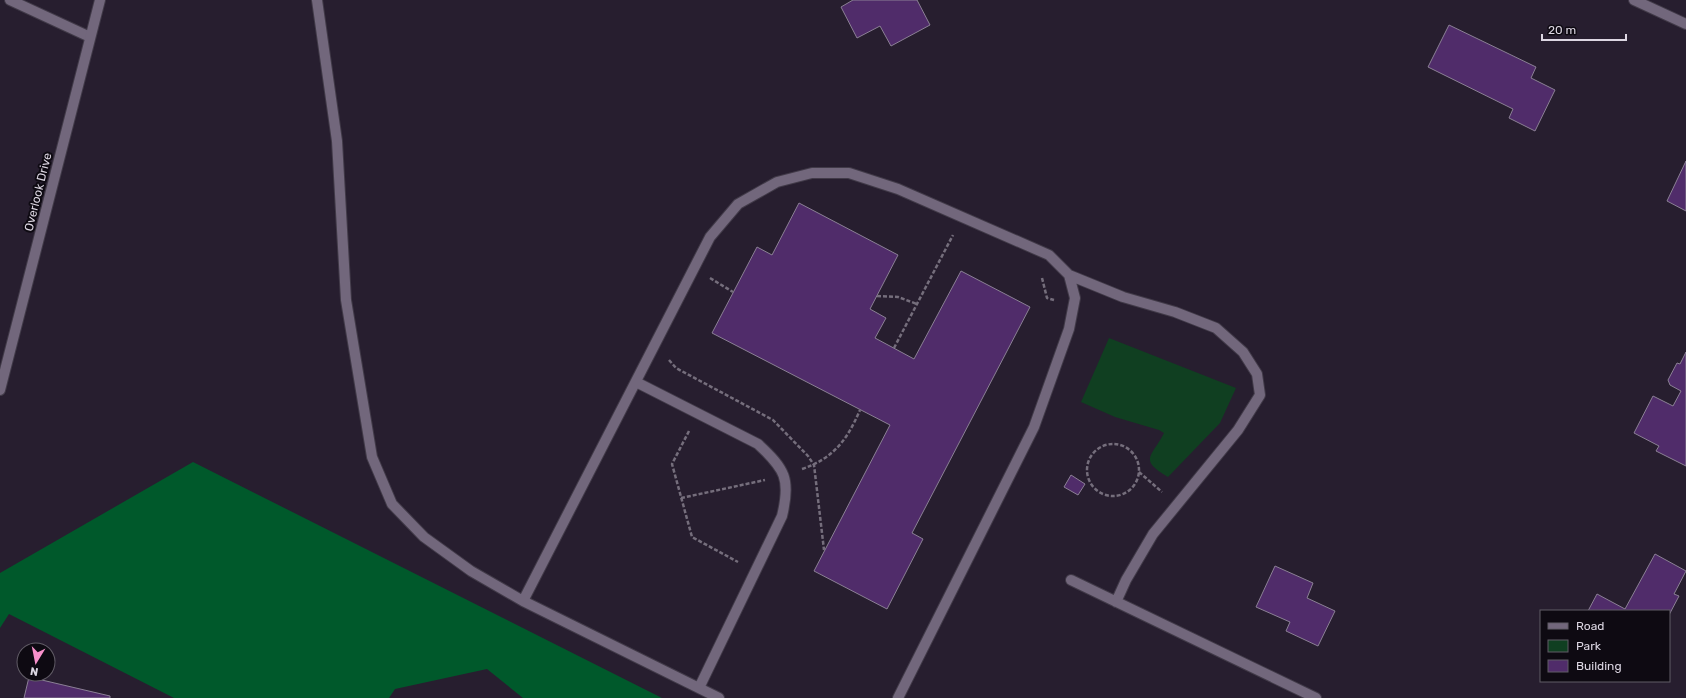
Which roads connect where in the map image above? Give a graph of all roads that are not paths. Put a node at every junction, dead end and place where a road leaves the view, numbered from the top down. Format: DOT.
graph roads {
  1 [pos="10,0"];
  2 [pos="100,0"];
  3 [pos="317,0"];
  4 [pos="1634,0"];
  5 [pos="1686,24"];
  6 [pos="90,36"];
  7 [pos="1069,275"];
  8 [pos="636,382"];
  9 [pos="0,390"];
  10 [pos="1071,580"];
  11 [pos="523,600"];
  12 [pos="1116,602"];
  13 [pos="698,688"];
  14 [pos="719,698"];
  15 [pos="898,698"];
  16 [pos="1316,698"];
  1 -- 6 [label="street"];
  2 -- 6 [label="street, Overlook Drive"];
  3 -- 11 [label="street"];
  4 -- 5 [label="street"];
  6 -- 9 [label="street, Overlook Drive"];
  7 -- 8 [label="street"];
  7 -- 12 [label="street"];
  7 -- 15 [label="street"];
  8 -- 11 [label="street"];
  8 -- 13 [label="street"];
  10 -- 12 [label="street"];
  11 -- 13 [label="street"];
  12 -- 16 [label="street"];
  13 -- 14 [label="street"];
}
